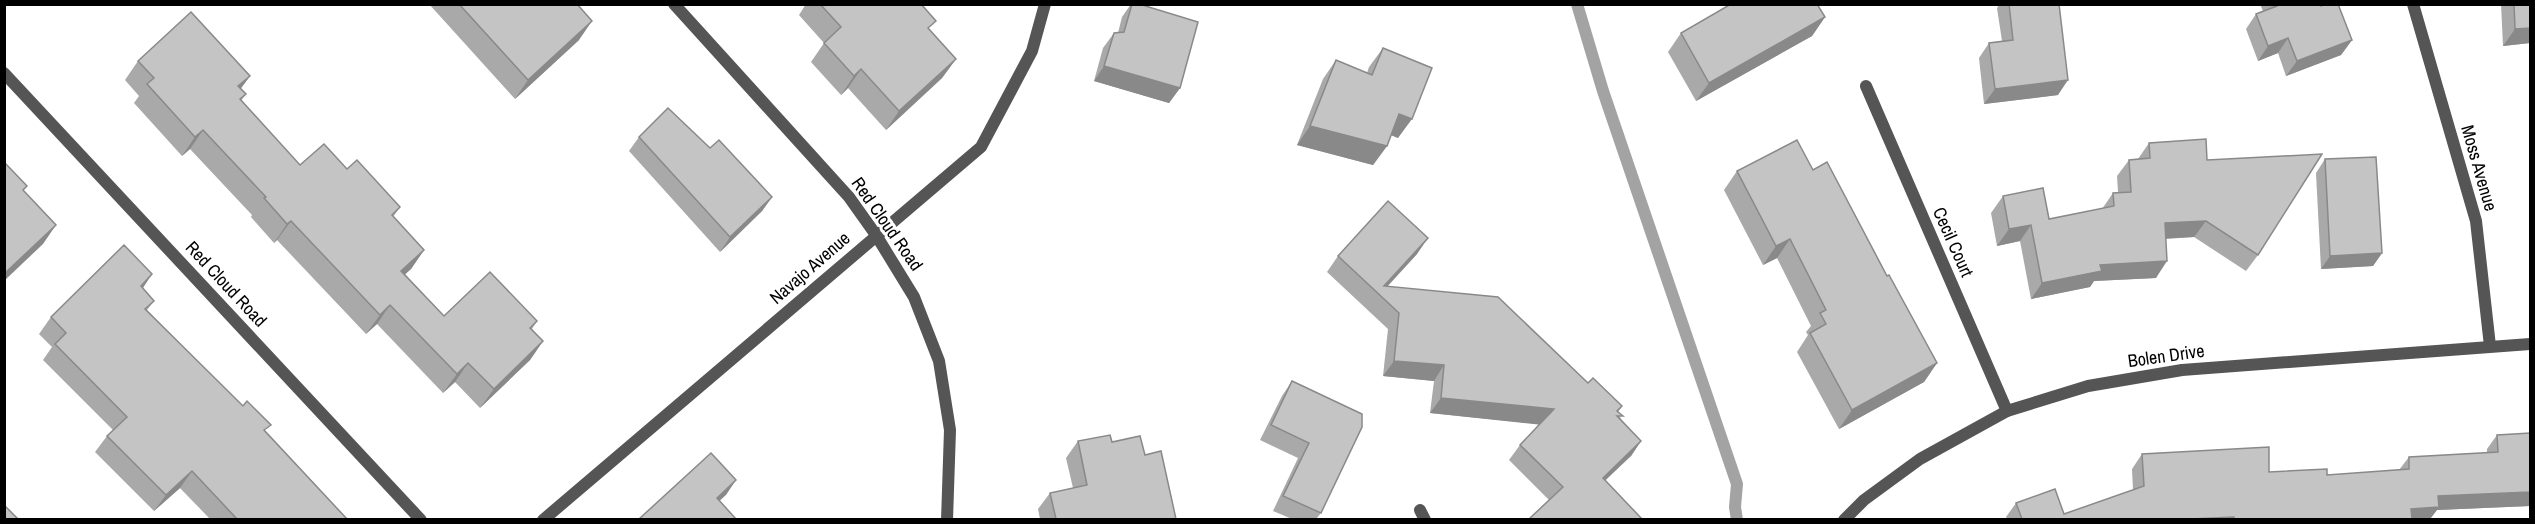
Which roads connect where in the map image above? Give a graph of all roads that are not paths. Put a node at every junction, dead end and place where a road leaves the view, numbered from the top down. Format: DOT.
graph roads {
  1 [pos="674,4"];
  2 [pos="1045,4"];
  3 [pos="2413,4"];
  4 [pos="4,73"];
  5 [pos="1866,86"];
  6 [pos="876,235"];
  7 [pos="2530,344"];
  8 [pos="2490,346"];
  9 [pos="2007,411"];
  10 [pos="422,519"];
  11 [pos="543,519"];
  12 [pos="947,519"];
  13 [pos="1844,519"];
  1 -- 6 [label="street, Red Cloud Road"];
  2 -- 6 [label="street, Navajo Avenue"];
  3 -- 8 [label="street, Moss Avenue"];
  4 -- 10 [label="street, Red Cloud Road"];
  5 -- 9 [label="street, Cecil Court"];
  6 -- 11 [label="street, Navajo Avenue"];
  6 -- 12 [label="street, Red Cloud Road"];
  7 -- 8 [label="street, Bolen Drive"];
  8 -- 9 [label="street, Bolen Drive"];
  9 -- 13 [label="street, Bolen Drive"];
}
